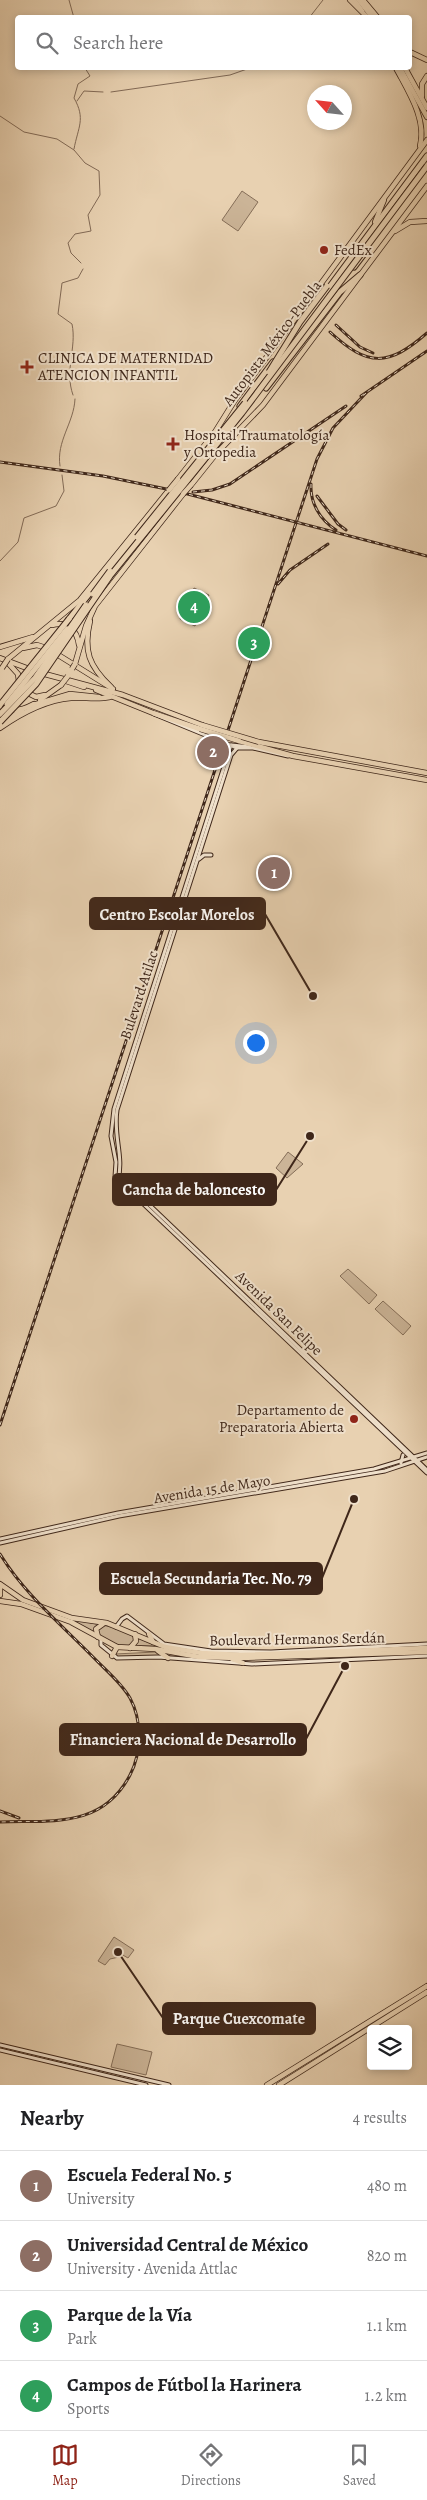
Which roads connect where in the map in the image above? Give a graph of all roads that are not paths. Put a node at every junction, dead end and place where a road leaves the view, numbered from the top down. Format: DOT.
graph roads {
  1 [pos="350,0"];
  2 [pos="354,0"];
  3 [pos="359,0"];
  4 [pos="363,0"];
  5 [pos="363,8"];
  6 [pos="365,15"];
  7 [pos="366,15"];
  8 [pos="370,15"];
  9 [pos="376,15"];
  10 [pos="412,53"];
  11 [pos="427,60"];
  12 [pos="397,70"];
  13 [pos="401,70"];
  14 [pos="406,70"];
  15 [pos="427,76"];
  16 [pos="424,102"];
  17 [pos="427,108"];
  18 [pos="427,117"];
  19 [pos="427,140"];
  20 [pos="415,156"];
  21 [pos="427,156"];
  22 [pos="427,161"];
  23 [pos="427,168"];
  24 [pos="427,186"];
  25 [pos="385,197"];
  26 [pos="383,215"];
  27 [pos="427,221"];
  28 [pos="375,222"];
  29 [pos="390,235"];
  30 [pos="360,275"];
  31 [pos="270,372"];
  32 [pos="242,413"];
  33 [pos="180,479"];
  34 [pos="189,484"];
  35 [pos="113,561"];
  36 [pos="116,574"];
  37 [pos="95,606"];
  38 [pos="71,620"];
  39 [pos="49,626"];
  40 [pos="34,637"];
  41 [pos="0,648"];
  42 [pos="18,651"];
  43 [pos="79,652"];
  44 [pos="0,660"];
  45 [pos="8,662"];
  46 [pos="1,669"];
  47 [pos="113,690"];
  48 [pos="51,693"];
  49 [pos="120,694"];
  50 [pos="111,696"];
  51 [pos="100,698"];
  52 [pos="0,705"];
  53 [pos="32,705"];
  54 [pos="22,710"];
  55 [pos="0,713"];
  56 [pos="154,714"];
  57 [pos="0,725"];
  58 [pos="201,727"];
  59 [pos="232,745"];
  60 [pos="237,748"];
  61 [pos="253,748"];
  62 [pos="293,756"];
  63 [pos="339,758"];
  64 [pos="342,765"];
  65 [pos="427,773"];
  66 [pos="427,780"];
  67 [pos="211,855"];
  68 [pos="197,861"];
  69 [pos="143,1024"];
  70 [pos="117,1177"];
  71 [pos="123,1185"];
  72 [pos="116,1188"];
  73 [pos="427,1453"];
  74 [pos="403,1455"];
  75 [pos="427,1457"];
  76 [pos="415,1460"];
  77 [pos="401,1463"];
  78 [pos="427,1471"];
  79 [pos="119,1515"];
  80 [pos="0,1539"];
  81 [pos="0,1543"];
  82 [pos="0,1584"];
  83 [pos="0,1595"];
  84 [pos="0,1601"];
  85 [pos="107,1623"];
  86 [pos="116,1627"];
  87 [pos="134,1634"];
  88 [pos="149,1634"];
  89 [pos="100,1639"];
  90 [pos="153,1642"];
  91 [pos="400,1645"];
  92 [pos="427,1646"];
  93 [pos="117,1647"];
  94 [pos="173,1647"];
  95 [pos="128,1648"];
  96 [pos="155,1649"];
  97 [pos="392,1651"];
  98 [pos="344,1654"];
  99 [pos="427,1654"];
  100 [pos="112,1656"];
  101 [pos="168,1658"];
  102 [pos="229,1658"];
  103 [pos="378,1658"];
  104 [pos="289,1659"];
  105 [pos="273,1660"];
  106 [pos="243,1663"];
  107 [pos="427,1986"];
  108 [pos="427,1992"];
  109 [pos="0,2045"];
  110 [pos="0,2050"];
  111 [pos="146,2085"];
  112 [pos="169,2085"];
  113 [pos="267,2085"];
  114 [pos="279,2085"];
  1 -- 6 [label="main road"];
  2 -- 5 [label="main road"];
  3 -- 5 [label="main road"];
  4 -- 9 [label="main road"];
  5 -- 7 [label="main road"];
  5 -- 8 [label="main road"];
  10 -- 11 [label="main road"];
  12 -- 20 [label="main road"];
  13 -- 18 [label="main road"];
  14 -- 16 [label="main road"];
  15 -- 16 [label="main road"];
  16 -- 17 [label="main road"];
  19 -- 20 [label="main road"];
  20 -- 25 [label="main road"];
  21 -- 26 [label="highway, Autopista México-Puebla"];
  22 -- 31 [label="highway, bridge"];
  23 -- 32 [label="highway, bridge"];
  23 -- 34 [label="highway, Autopista México-Puebla"];
  24 -- 29 [label="main road"];
  25 -- 28 [label="main road"];
  25 -- 33 [label="main road"];
  26 -- 28 [label="highway"];
  26 -- 33 [label="highway, Autopista México-Puebla"];
  27 -- 29 [label="main road"];
  28 -- 31 [label="highway, bridge"];
  29 -- 30 [label="main road"];
  30 -- 32 [label="highway, bridge"];
  30 -- 34 [label="main road"];
  31 -- 55 [label="highway, bridge"];
  32 -- 57 [label="highway, bridge"];
  33 -- 35 [label="highway, Autopista México-Puebla, bridge"];
  34 -- 36 [label="highway, Autopista México-Puebla, bridge"];
  35 -- 38 [label="highway, Autopista México-Puebla"];
  35 -- 39 [label="main road"];
  36 -- 37 [label="main road"];
  36 -- 38 [label="highway, Autopista México-Puebla"];
  37 -- 43 [label="main road"];
  37 -- 47 [label="main road"];
  38 -- 52 [label="highway, Autopista México-Puebla, bridge"];
  38 -- 55 [label="highway, Autopista México-Puebla, bridge"];
  39 -- 40 [label="main road"];
  39 -- 43 [label="main road"];
  40 -- 41 [label="main road"];
  40 -- 42 [label="main road"];
  42 -- 45 [label="main road"];
  42 -- 47 [label="main road"];
  43 -- 48 [label="main road, bridge"];
  44 -- 45 [label="main road"];
  44 -- 49 [label="main road"];
  45 -- 46 [label="main road, bridge"];
  45 -- 48 [label="main road"];
  45 -- 50 [label="main road"];
  47 -- 49 [label="main road"];
  48 -- 53 [label="main road"];
  49 -- 58 [label="main road"];
  50 -- 51 [label="main road"];
  50 -- 56 [label="main road"];
  51 -- 53 [label="main road"];
  51 -- 57 [label="main road"];
  52 -- 54 [label="main road"];
  53 -- 54 [label="main road"];
  54 -- 57 [label="highway"];
  56 -- 58 [label="main road"];
  56 -- 59 [label="main road"];
  58 -- 62 [label="main road, bridge"];
  58 -- 63 [label="main road, bridge"];
  59 -- 60 [label="main road"];
  59 -- 61 [label="main road"];
  59 -- 69 [label="main road, Bulevard Atilac"];
  60 -- 61 [label="main road"];
  60 -- 68 [label="main road"];
  61 -- 62 [label="main road"];
  62 -- 64 [label="main road"];
  63 -- 64 [label="main road"];
  63 -- 65 [label="main road"];
  64 -- 66 [label="main road"];
  67 -- 68 [label="main road"];
  68 -- 69 [label="main road"];
  69 -- 70 [label="main road"];
  69 -- 70 [label="main road, Bulevard Atilac"];
  70 -- 71 [label="main road, Avenida San Felipe"];
  70 -- 76 [label="main road, Avenida San Felipe"];
  71 -- 72 [label="main road"];
  71 -- 76 [label="main road, Avenida San Felipe"];
  73 -- 76 [label="main road, Avenida 15 de Mayo"];
  74 -- 77 [label="main road"];
  75 -- 76 [label="main road, Avenida 15 de Mayo"];
  76 -- 77 [label="main road, Avenida 15 de Mayo"];
  76 -- 78 [label="main road, Avenida San Felipe"];
  76 -- 79 [label="main road, Avenida 15 de Mayo"];
  77 -- 79 [label="main road, Avenida 15 de Mayo"];
  79 -- 80 [label="main road, Avenida 15 de Mayo"];
  79 -- 81 [label="main road, Avenida 15 de Mayo"];
  82 -- 83 [label="main road"];
  82 -- 85 [label="main road, Boulevard Hermanos Serdán"];
  84 -- 89 [label="main road, Boulevard Hermanos Serdán"];
  85 -- 86 [label="main road, Boulevard Hermanos Serdán"];
  85 -- 89 [label="main road"];
  86 -- 87 [label="main road, Boulevard Hermanos Serdán"];
  86 -- 88 [label="main road"];
  87 -- 90 [label="main road, Boulevard Hermanos Serdán"];
  87 -- 95 [label="main road"];
  88 -- 90 [label="main road"];
  88 -- 94 [label="main road"];
  89 -- 93 [label="main road, Boulevard Hermanos Serdán"];
  89 -- 100 [label="main road"];
  90 -- 94 [label="main road, Boulevard Hermanos Serdán"];
  91 -- 92 [label="main road"];
  91 -- 97 [label="main road"];
  91 -- 98 [label="main road"];
  92 -- 97 [label="main road, Boulevard Hermanos Serdán"];
  93 -- 95 [label="main road, Boulevard Hermanos Serdán"];
  93 -- 100 [label="main road"];
  94 -- 98 [label="main road, Boulevard Hermanos Serdán"];
  95 -- 96 [label="main road, Boulevard Hermanos Serdán"];
  96 -- 101 [label="main road"];
  96 -- 102 [label="main road, Boulevard Hermanos Serdán"];
  97 -- 98 [label="main road, Boulevard Hermanos Serdán"];
  97 -- 99 [label="main road, Boulevard Hermanos Serdán"];
  97 -- 103 [label="main road"];
  98 -- 103 [label="main road"];
  98 -- 104 [label="main road, Boulevard Hermanos Serdán"];
  98 -- 104 [label="main road"];
  99 -- 103 [label="main road"];
  100 -- 101 [label="main road"];
  101 -- 106 [label="main road"];
  102 -- 105 [label="main road, Boulevard Hermanos Serdán"];
  102 -- 106 [label="main road"];
  104 -- 105 [label="main road, Boulevard Hermanos Serdán"];
  105 -- 106 [label="main road"];
  107 -- 113 [label="main road"];
  108 -- 114 [label="main road"];
  109 -- 112 [label="main road"];
  110 -- 111 [label="main road"];
}
